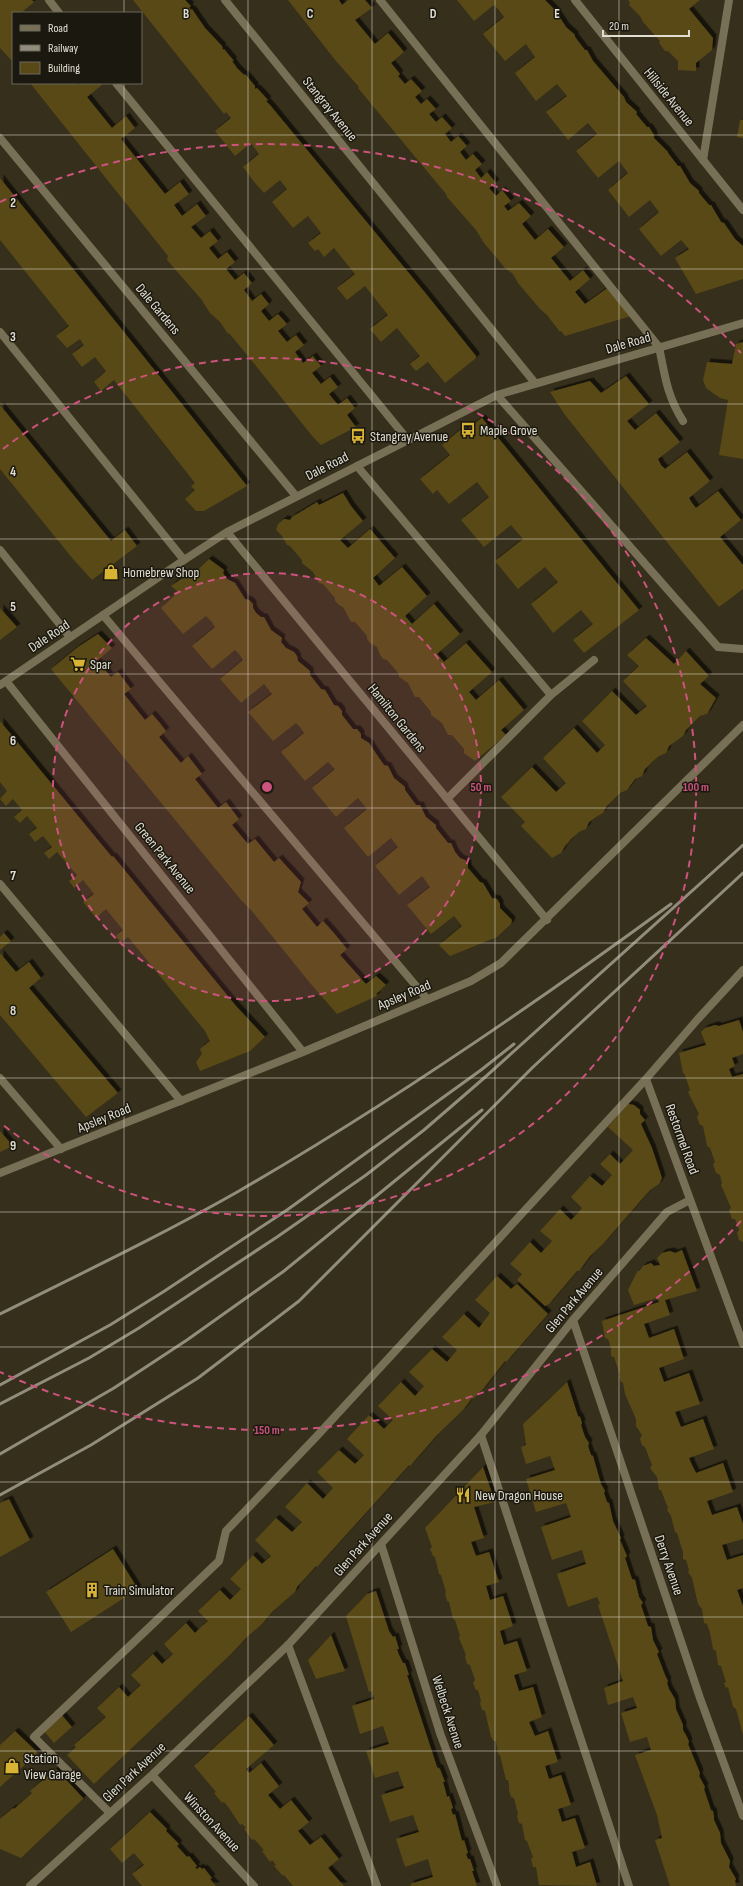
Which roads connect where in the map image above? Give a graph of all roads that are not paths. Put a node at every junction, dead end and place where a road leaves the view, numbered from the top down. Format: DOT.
graph roads {
  1 [pos="49,0"];
  2 [pos="225,0"];
  3 [pos="380,0"];
  4 [pos="575,0"];
  5 [pos="729,0"];
  6 [pos="58,12"];
  7 [pos="117,84"];
  8 [pos="0,138"];
  9 [pos="703,160"];
  10 [pos="743,210"];
  11 [pos="743,323"];
  12 [pos="0,332"];
  13 [pos="659,348"];
  14 [pos="535,383"];
  15 [pos="498,395"];
  16 [pos="683,421"];
  17 [pos="408,440"];
  18 [pos="357,466"];
  19 [pos="296,496"];
  20 [pos="227,532"];
  21 [pos="0,550"];
  22 [pos="184,560"];
  23 [pos="103,615"];
  24 [pos="70,637"];
  25 [pos="743,649"];
  26 [pos="594,660"];
  27 [pos="3,683"];
  28 [pos="551,696"];
  29 [pos="743,725"];
  30 [pos="447,799"];
  31 [pos="0,884"];
  32 [pos="546,920"];
  33 [pos="743,970"];
  34 [pos="427,999"];
  35 [pos="303,1052"];
  36 [pos="0,1078"];
  37 [pos="646,1079"];
  38 [pos="181,1101"];
  39 [pos="61,1149"];
  40 [pos="0,1173"];
  41 [pos="690,1200"];
  42 [pos="573,1320"];
  43 [pos="743,1344"];
  44 [pos="481,1435"];
  45 [pos="381,1544"];
  46 [pos="288,1644"];
  47 [pos="152,1775"];
  48 [pos="110,1813"];
  49 [pos="743,1816"];
  50 [pos="30,1886"];
  51 [pos="254,1886"];
  52 [pos="377,1886"];
  53 [pos="497,1886"];
  54 [pos="629,1886"];
  1 -- 6 [label="street"];
  2 -- 14 [label="street, Stangray Avenue"];
  3 -- 13 [label="street"];
  4 -- 9 [label="street, Hillside Avenue"];
  5 -- 9 [label="street"];
  7 -- 17 [label="street"];
  8 -- 19 [label="street, Dale Gardens"];
  9 -- 10 [label="street, Hillside Avenue"];
  11 -- 13 [label="street, Dale Road"];
  12 -- 22 [label="street"];
  13 -- 14 [label="street, Dale Road"];
  13 -- 16 [label="street"];
  14 -- 15 [label="street, Dale Road"];
  15 -- 17 [label="street, Dale Road"];
  15 -- 25 [label="street"];
  17 -- 18 [label="street, Dale Road"];
  18 -- 19 [label="street, Dale Road"];
  18 -- 28 [label="street"];
  19 -- 20 [label="street, Dale Road"];
  20 -- 22 [label="street, Dale Road"];
  20 -- 30 [label="street, Hamilton Gardens"];
  21 -- 24 [label="street"];
  22 -- 23 [label="street, Dale Road"];
  23 -- 24 [label="street, Dale Road"];
  23 -- 34 [label="street"];
  24 -- 27 [label="street, Dale Road"];
  26 -- 28 [label="street"];
  27 -- 35 [label="street, Green Park Avenue"];
  28 -- 30 [label="street"];
  29 -- 32 [label="street, Apsley Road"];
  30 -- 32 [label="street, Hamilton Gardens"];
  31 -- 38 [label="street"];
  32 -- 34 [label="street, Apsley Road"];
  33 -- 37 [label="street"];
  34 -- 35 [label="street, Apsley Road"];
  35 -- 38 [label="street, Apsley Road"];
  36 -- 39 [label="street"];
  37 -- 41 [label="street, Restormel Road"];
  37 -- 48 [label="street"];
  38 -- 39 [label="street, Apsley Road"];
  39 -- 40 [label="street, Apsley Road"];
  41 -- 42 [label="street, Glen Park Avenue"];
  41 -- 43 [label="street, Restormel Road"];
  42 -- 44 [label="street, Glen Park Avenue"];
  42 -- 49 [label="street, Derry Avenue"];
  44 -- 45 [label="street, Glen Park Avenue"];
  44 -- 54 [label="street"];
  45 -- 46 [label="street, Glen Park Avenue"];
  45 -- 53 [label="street, Welbeck Avenue"];
  46 -- 47 [label="street, Glen Park Avenue"];
  46 -- 52 [label="street"];
  47 -- 48 [label="street, Glen Park Avenue"];
  47 -- 51 [label="street, Winston Avenue"];
  48 -- 50 [label="street, Glen Park Avenue"];
}
